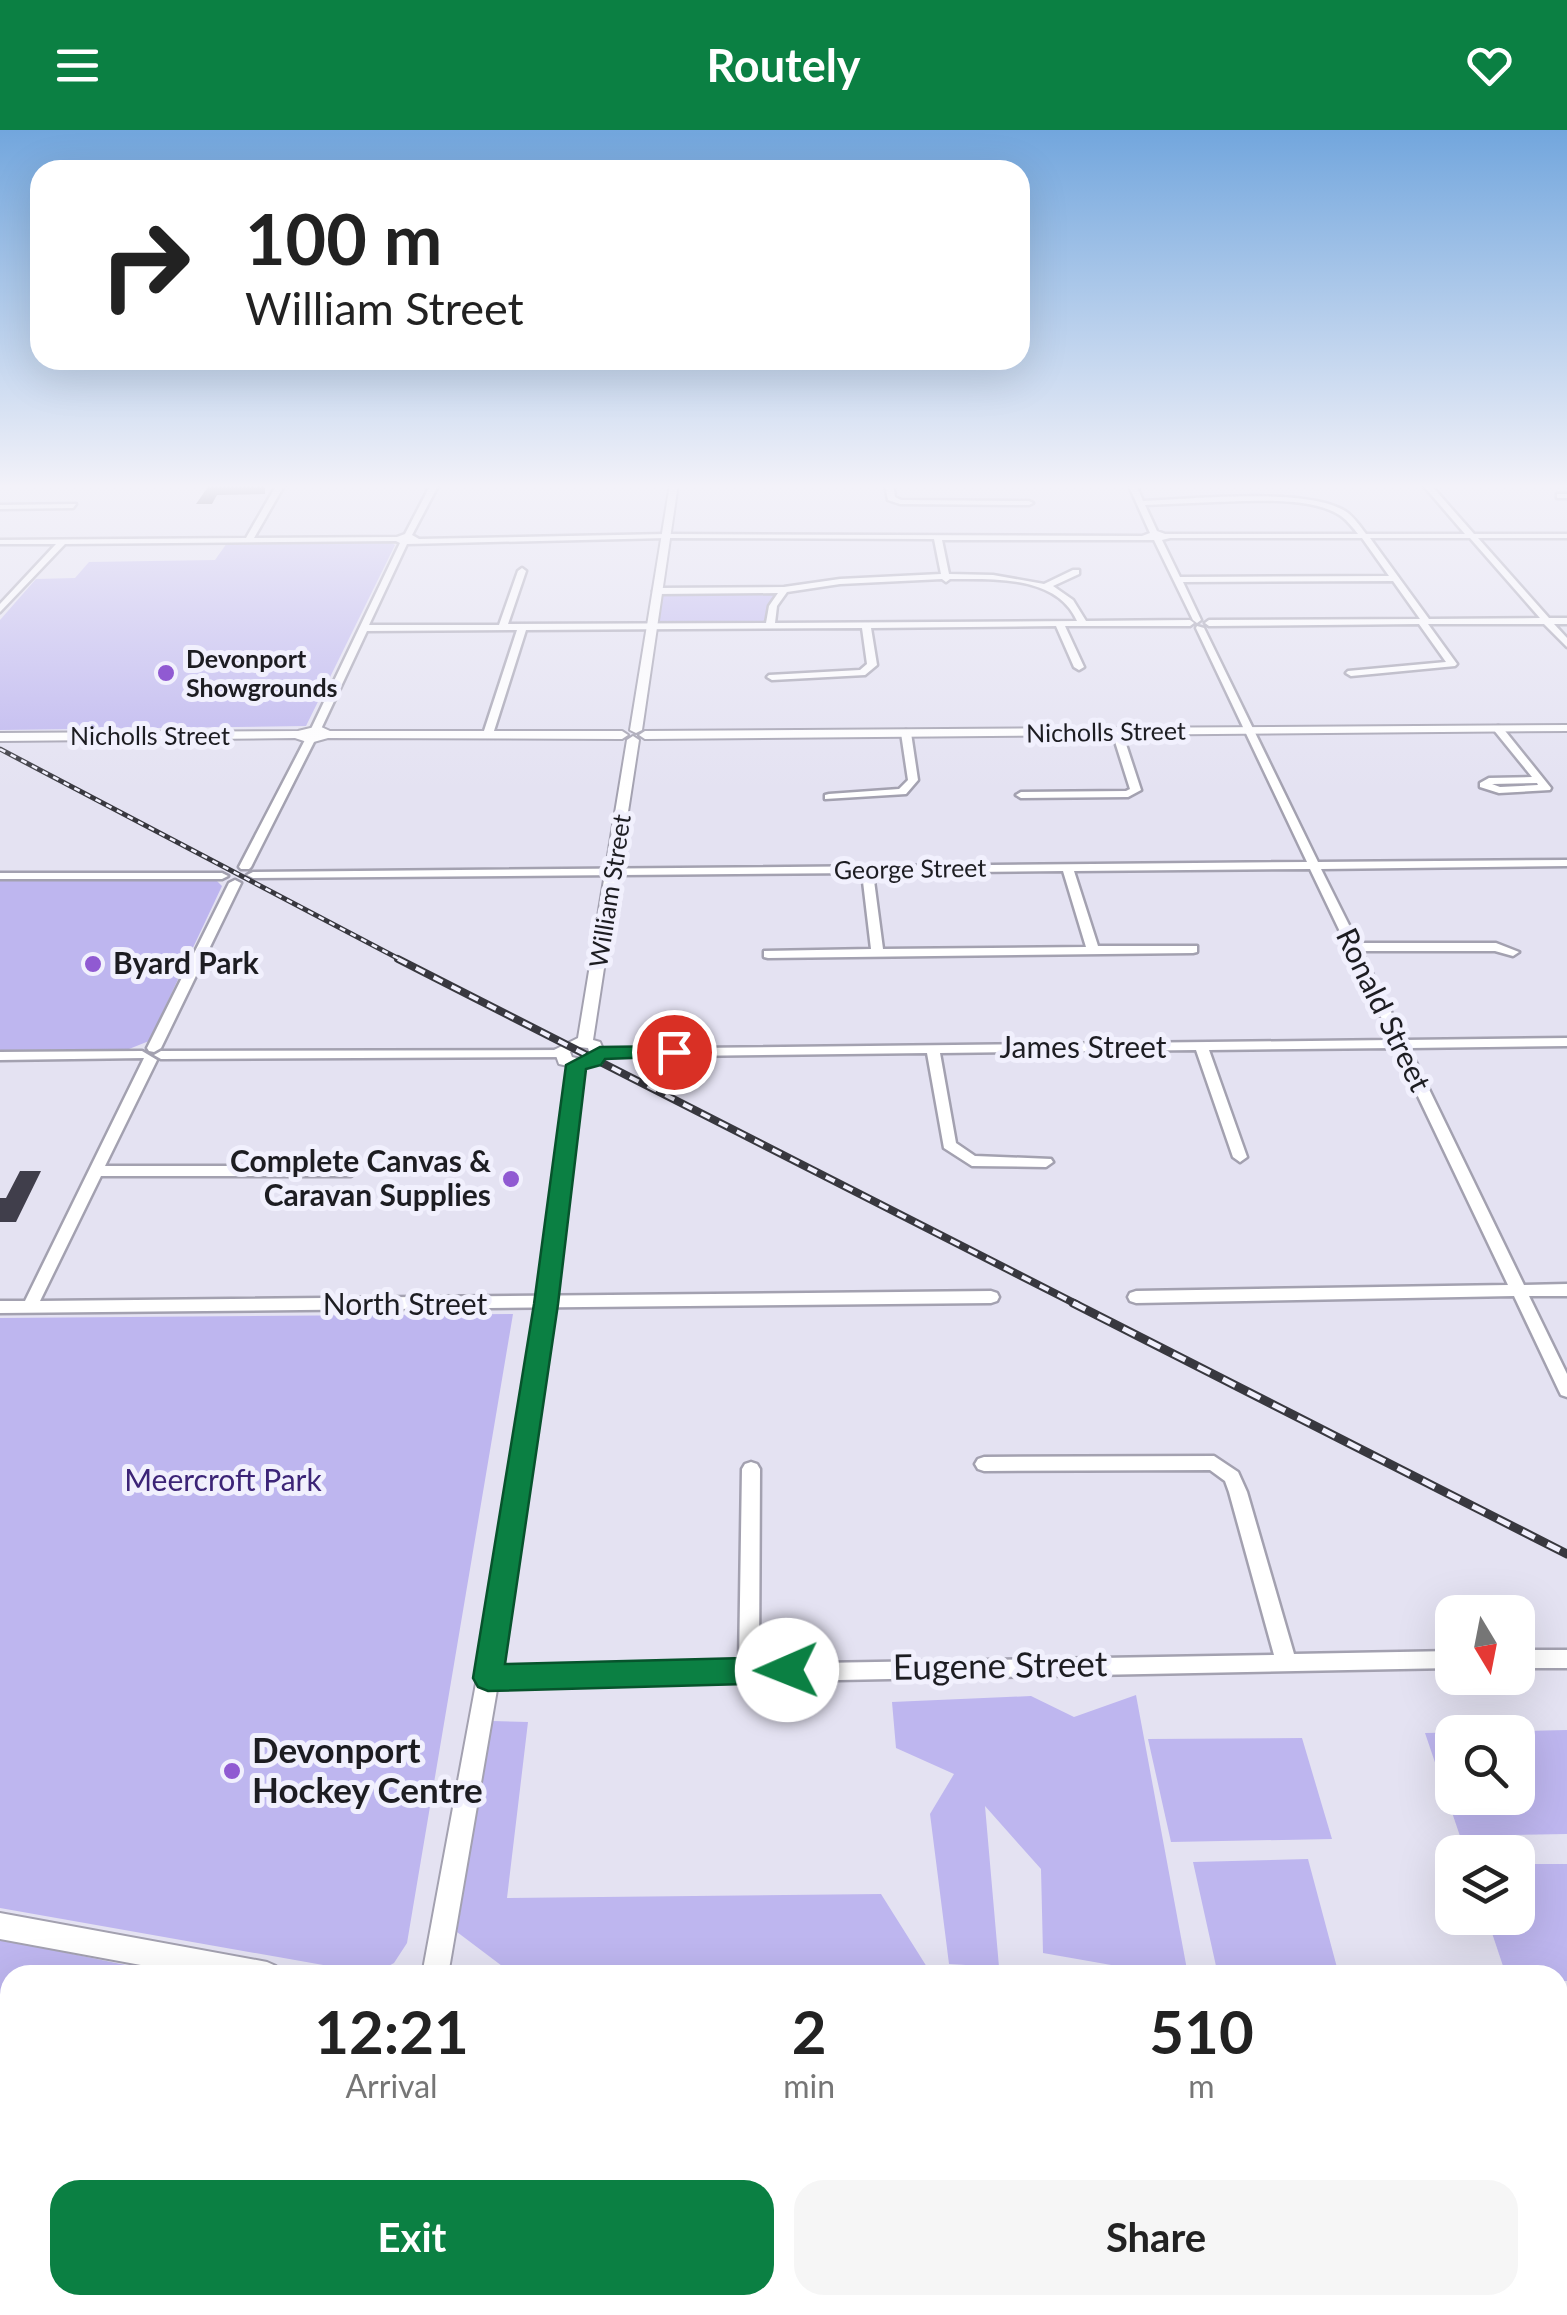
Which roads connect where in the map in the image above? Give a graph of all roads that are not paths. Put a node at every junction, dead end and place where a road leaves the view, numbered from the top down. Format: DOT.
graph roads {
  1 [pos="21,586"];
  2 [pos="384,586"];
  3 [pos="517,586"];
  4 [pos="658,586"];
  5 [pos="807,586"];
  6 [pos="1046,586"];
  7 [pos="1180,586"];
  8 [pos="1399,586"];
  9 [pos="1517,586"];
  10 [pos="784,590"];
  11 [pos="657,591"];
  12 [pos="0,610"];
  13 [pos="1547,621"];
  14 [pos="1567,621"];
  15 [pos="1424,622"];
  16 [pos="1199,623"];
  17 [pos="1060,625"];
  18 [pos="1083,625"];
  19 [pos="770,626"];
  20 [pos="866,626"];
  21 [pos="365,628"];
  22 [pos="502,628"];
  23 [pos="522,628"];
  24 [pos="652,628"];
  25 [pos="1567,644"];
  26 [pos="1079,667"];
  27 [pos="1351,673"];
  28 [pos="772,678"];
  29 [pos="1498,728"];
  30 [pos="1567,728"];
  31 [pos="1248,730"];
  32 [pos="1117,732"];
  33 [pos="906,733"];
  34 [pos="313,734"];
  35 [pos="488,734"];
  36 [pos="634,735"];
  37 [pos="0,737"];
  38 [pos="1540,780"];
  39 [pos="1021,794"];
  40 [pos="829,798"];
  41 [pos="1567,863"];
  42 [pos="1311,866"];
  43 [pos="1066,867"];
  44 [pos="867,870"];
  45 [pos="249,871"];
  46 [pos="615,872"];
  47 [pos="0,876"];
  48 [pos="228,879"];
  49 [pos="1352,947"];
  50 [pos="1193,949"];
  51 [pos="1093,950"];
  52 [pos="877,952"];
  53 [pos="1512,952"];
  54 [pos="768,954"];
  55 [pos="584,1042"];
  56 [pos="1567,1042"];
  57 [pos="1401,1044"];
  58 [pos="1201,1047"];
  59 [pos="933,1049"];
  60 [pos="600,1053"];
  61 [pos="152,1054"];
  62 [pos="0,1056"];
  63 [pos="569,1059"];
  64 [pos="1240,1157"];
  65 [pos="1046,1162"];
  66 [pos="98,1171"];
  67 [pos="350,1171"];
  68 [pos="1519,1290"];
  69 [pos="1567,1290"];
  70 [pos="1136,1296"];
  71 [pos="991,1298"];
  72 [pos="546,1304"];
  73 [pos="30,1306"];
  74 [pos="0,1307"];
  75 [pos="1567,1391"];
  76 [pos="984,1464"];
  77 [pos="751,1469"];
  78 [pos="1535,1659"];
  79 [pos="1567,1659"];
  80 [pos="1435,1660"];
  81 [pos="1286,1661"];
  82 [pos="749,1671"];
  83 [pos="488,1678"];
  84 [pos="0,1926"];
  85 [pos="212,1965"];
  86 [pos="438,1965"];
  1 -- 12 [label="street"];
  2 -- 21 [label="street"];
  3 -- 22 [label="street"];
  4 -- 11 [label="street, William Street"];
  5 -- 10 [label="street"];
  6 -- 18 [label="street"];
  7 -- 16 [label="street, Ronald Street"];
  8 -- 15 [label="street"];
  9 -- 13 [label="street"];
  10 -- 11 [label="street"];
  10 -- 19 [label="street"];
  11 -- 24 [label="street, William Street"];
  13 -- 14 [label="street"];
  13 -- 15 [label="street"];
  13 -- 25 [label="street"];
  15 -- 16 [label="street"];
  15 -- 27 [label="street"];
  16 -- 18 [label="street"];
  16 -- 31 [label="street, Ronald Street"];
  17 -- 18 [label="street"];
  17 -- 20 [label="street"];
  17 -- 26 [label="street"];
  19 -- 20 [label="street"];
  19 -- 24 [label="street"];
  20 -- 28 [label="street"];
  21 -- 22 [label="street"];
  21 -- 34 [label="street"];
  22 -- 23 [label="street"];
  23 -- 24 [label="street"];
  23 -- 35 [label="street"];
  24 -- 36 [label="street, William Street"];
  29 -- 30 [label="street, Nicholls Street"];
  29 -- 31 [label="street, Nicholls Street"];
  29 -- 38 [label="street"];
  31 -- 32 [label="street, Nicholls Street"];
  31 -- 42 [label="street, Ronald Street"];
  32 -- 33 [label="street, Nicholls Street"];
  32 -- 39 [label="street"];
  33 -- 36 [label="street, Nicholls Street"];
  33 -- 40 [label="street"];
  34 -- 35 [label="street, Nicholls Street"];
  34 -- 37 [label="street, Nicholls Street"];
  34 -- 45 [label="street"];
  35 -- 36 [label="street, Nicholls Street"];
  36 -- 46 [label="street, William Street"];
  38 -- 38 [label="street"];
  41 -- 42 [label="street, George Street"];
  42 -- 43 [label="street, George Street"];
  42 -- 49 [label="street, Ronald Street"];
  43 -- 44 [label="street, George Street"];
  43 -- 51 [label="street"];
  44 -- 46 [label="street, George Street"];
  44 -- 52 [label="street"];
  45 -- 46 [label="street, George Street"];
  45 -- 48 [label="street"];
  46 -- 55 [label="street, William Street"];
  47 -- 48 [label="street"];
  48 -- 61 [label="street"];
  49 -- 53 [label="street"];
  49 -- 57 [label="street, Ronald Street"];
  50 -- 51 [label="street"];
  51 -- 52 [label="street"];
  52 -- 54 [label="street"];
  55 -- 60 [label="street"];
  55 -- 63 [label="street"];
  56 -- 57 [label="street, James Street"];
  57 -- 58 [label="street, James Street"];
  57 -- 68 [label="street, Ronald Street"];
  58 -- 59 [label="street, James Street"];
  58 -- 64 [label="street"];
  59 -- 60 [label="street, James Street"];
  59 -- 65 [label="street"];
  60 -- 63 [label="street"];
  61 -- 62 [label="street"];
  61 -- 63 [label="street"];
  61 -- 66 [label="street"];
  63 -- 72 [label="street"];
  66 -- 67 [label="street"];
  66 -- 73 [label="street"];
  68 -- 69 [label="street"];
  68 -- 70 [label="street"];
  68 -- 75 [label="street, Ronald Street"];
  71 -- 72 [label="street, North Street"];
  72 -- 73 [label="street, North Street"];
  72 -- 83 [label="street"];
  73 -- 74 [label="street, North Street"];
  76 -- 81 [label="street"];
  77 -- 82 [label="street"];
  78 -- 79 [label="street"];
  80 -- 81 [label="street, Eugene Street"];
  81 -- 82 [label="street, Eugene Street"];
  82 -- 83 [label="street, Eugene Street"];
  83 -- 86 [label="street"];
  84 -- 85 [label="street"];
}
